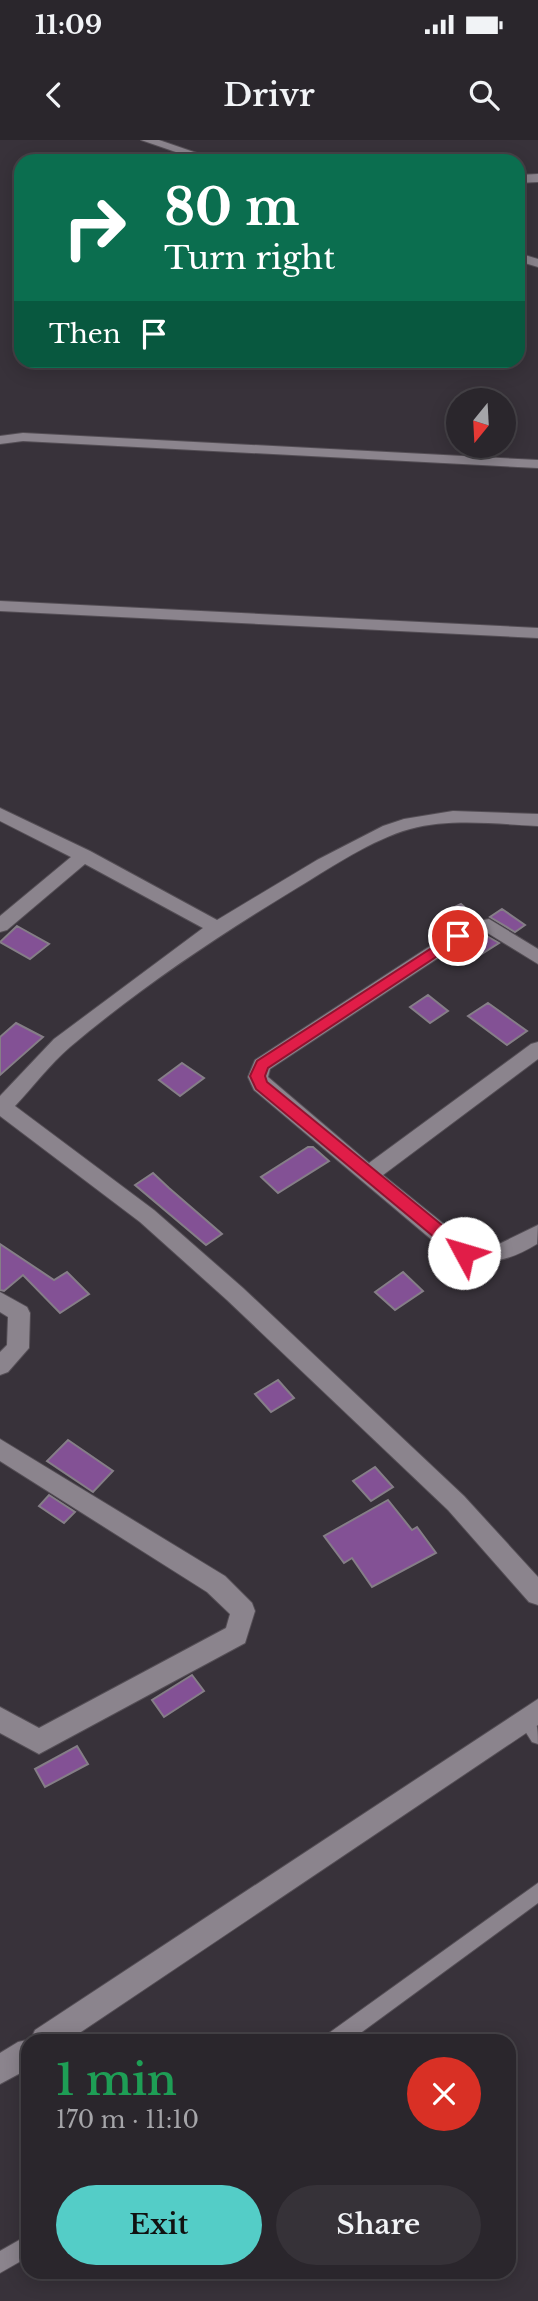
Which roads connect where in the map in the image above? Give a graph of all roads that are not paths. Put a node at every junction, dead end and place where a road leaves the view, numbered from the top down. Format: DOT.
graph roads {
  1 [pos="147,140"];
  2 [pos="192,154"];
  3 [pos="0,440"];
  4 [pos="538,464"];
  5 [pos="0,606"];
  6 [pos="538,633"];
  7 [pos="0,814"];
  8 [pos="538,820"];
  9 [pos="84,855"];
  10 [pos="0,926"];
  11 [pos="217,928"];
  12 [pos="538,958"];
  13 [pos="538,1049"];
  14 [pos="1,1105"];
  15 [pos="370,1173"];
  16 [pos="538,1233"];
  17 [pos="0,1301"];
  18 [pos="0,1366"];
  19 [pos="0,1449"];
  20 [pos="538,1594"];
  21 [pos="0,1719"];
  22 [pos="534,1723"];
  23 [pos="538,1892"];
  24 [pos="55,2034"];
  25 [pos="343,2034"];
  26 [pos="21,2056"];
  27 [pos="0,2070"];
  28 [pos="21,2250"];
  29 [pos="0,2263"];
  1 -- 2 [label="street"];
  3 -- 4 [label="street"];
  5 -- 6 [label="street"];
  7 -- 9 [label="street"];
  8 -- 11 [label="street"];
  9 -- 10 [label="street"];
  9 -- 11 [label="street"];
  11 -- 14 [label="street"];
  12 -- 15 [label="street"];
  13 -- 15 [label="street"];
  14 -- 20 [label="street"];
  15 -- 16 [label="street"];
  17 -- 18 [label="street"];
  19 -- 21 [label="street"];
  22 -- 24 [label="street"];
  23 -- 25 [label="lane"];
  26 -- 27 [label="street"];
  28 -- 29 [label="lane"];
}
